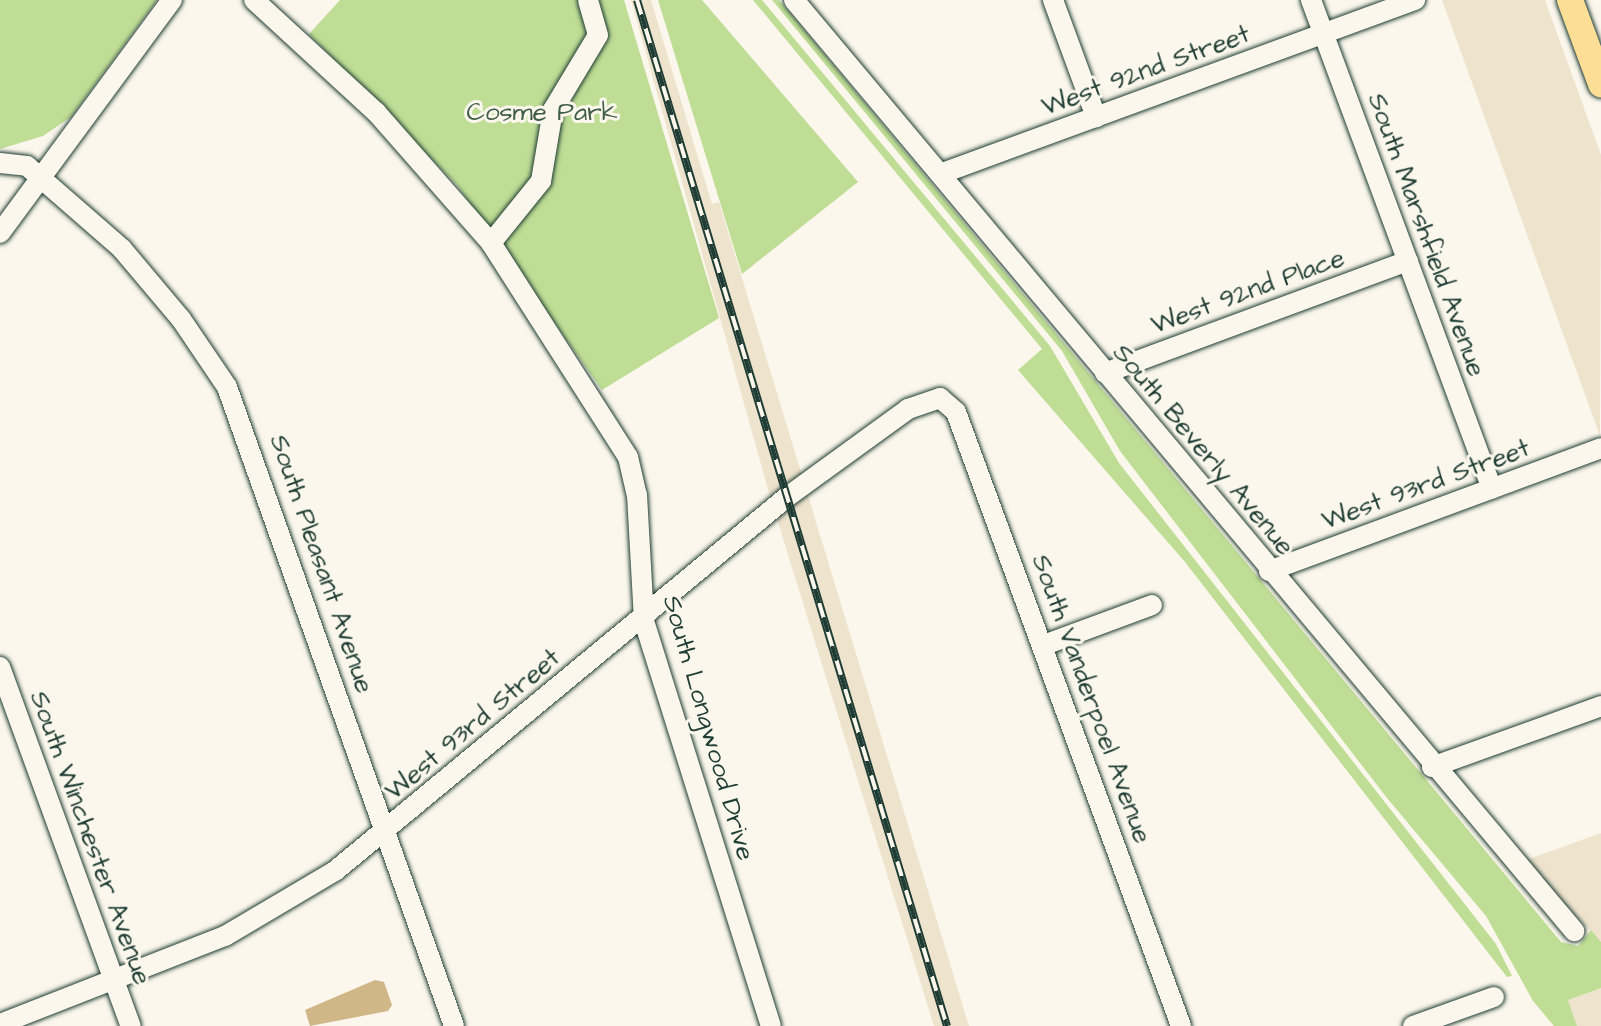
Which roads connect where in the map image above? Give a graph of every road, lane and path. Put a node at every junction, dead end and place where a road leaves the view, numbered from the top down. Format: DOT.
graph roads {
  1 [pos="172,0"];
  2 [pos="254,0"];
  3 [pos="588,0"];
  4 [pos="794,0"];
  5 [pos="1053,0"];
  6 [pos="1311,0"];
  7 [pos="1415,0"];
  8 [pos="1570,0"];
  9 [pos="1324,34"];
  10 [pos="1601,84"];
  11 [pos="1096,117"];
  12 [pos="0,163"];
  13 [pos="940,174"];
  14 [pos="42,177"];
  15 [pos="0,233"];
  16 [pos="491,243"];
  17 [pos="1408,261"];
  18 [pos="1105,373"];
  19 [pos="940,398"];
  20 [pos="1601,448"];
  21 [pos="1492,489"];
  22 [pos="1269,571"];
  23 [pos="1152,605"];
  24 [pos="644,621"];
  25 [pos="1044,645"];
  26 [pos="0,667"];
  27 [pos="1601,706"];
  28 [pos="1432,767"];
  29 [pos="388,831"];
  30 [pos="1574,931"];
  31 [pos="115,983"];
  32 [pos="1494,997"];
  33 [pos="0,1024"];
  34 [pos="131,1026"];
  35 [pos="454,1026"];
  36 [pos="771,1026"];
  37 [pos="1181,1026"];
  38 [pos="1413,1026"];
  1 -- 14 [label="street"];
  2 -- 16 [label="street, South Longwood Drive"];
  3 -- 16 [label="street"];
  4 -- 13 [label="street, South Beverly Avenue"];
  5 -- 11 [label="street"];
  6 -- 9 [label="street, South Marshfield Avenue"];
  7 -- 9 [label="street, West 92nd Street"];
  8 -- 10 [label="main road"];
  9 -- 11 [label="street, West 92nd Street"];
  9 -- 17 [label="street, South Marshfield Avenue"];
  11 -- 13 [label="street, West 92nd Street"];
  12 -- 14 [label="street"];
  13 -- 18 [label="street, South Beverly Avenue"];
  14 -- 15 [label="street"];
  14 -- 29 [label="street, South Pleasant Avenue"];
  16 -- 24 [label="street, South Longwood Drive"];
  17 -- 18 [label="street, West 92nd Place"];
  17 -- 21 [label="street, South Marshfield Avenue"];
  18 -- 22 [label="street, South Beverly Avenue"];
  19 -- 24 [label="street, West 93rd Street"];
  19 -- 25 [label="street, South Vanderpoel Avenue"];
  20 -- 21 [label="street, West 93rd Street"];
  21 -- 22 [label="street, West 93rd Street"];
  22 -- 28 [label="street, South Beverly Avenue"];
  23 -- 25 [label="street"];
  24 -- 29 [label="street, West 93rd Street"];
  24 -- 36 [label="street, South Longwood Drive"];
  25 -- 37 [label="street, South Vanderpoel Avenue"];
  26 -- 31 [label="street, South Winchester Avenue"];
  27 -- 28 [label="street"];
  28 -- 30 [label="street, South Beverly Avenue"];
  29 -- 31 [label="street, West 93rd Street"];
  29 -- 35 [label="street, South Pleasant Avenue"];
  31 -- 33 [label="street, West 93rd Street"];
  31 -- 34 [label="street, South Winchester Avenue"];
  32 -- 38 [label="street"];
}
